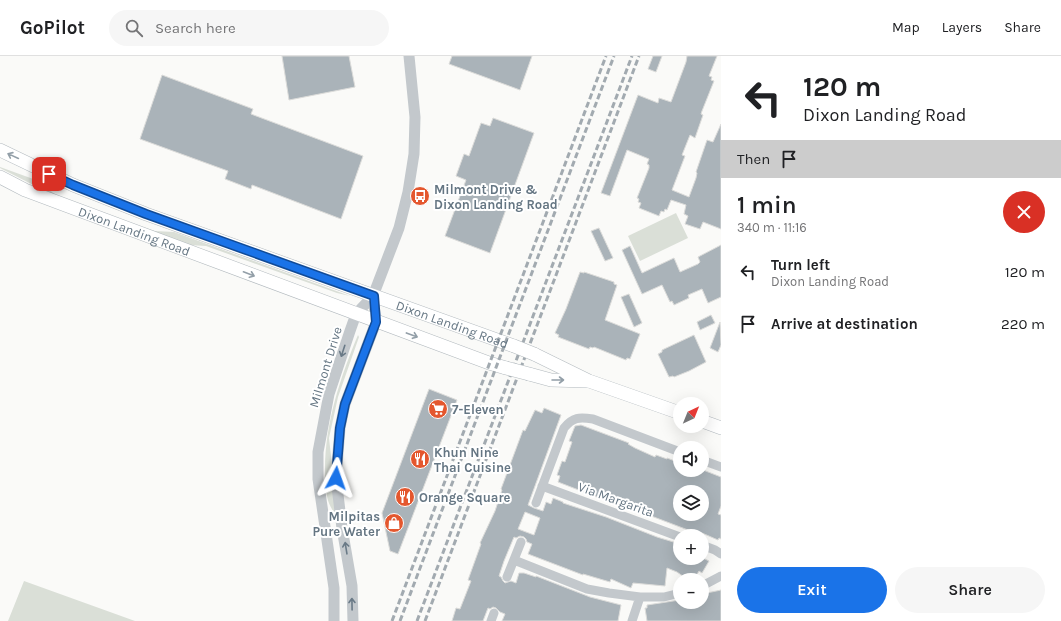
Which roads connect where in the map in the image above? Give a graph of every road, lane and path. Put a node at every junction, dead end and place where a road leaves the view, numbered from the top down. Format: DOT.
graph roads {
  1 [pos="409,56"];
  2 [pos="0,150"];
  3 [pos="0,177"];
  4 [pos="374,296"];
  5 [pos="356,314"];
  6 [pos="376,322"];
  7 [pos="589,381"];
  8 [pos="673,411"];
  9 [pos="709,424"];
  10 [pos="721,428"];
  11 [pos="673,449"];
  12 [pos="709,463"];
  13 [pos="721,467"];
  14 [pos="542,486"];
  15 [pos="536,504"];
  16 [pos="673,534"];
  17 [pos="521,542"];
  18 [pos="709,548"];
  19 [pos="721,554"];
  20 [pos="514,560"];
  21 [pos="721,576"];
  22 [pos="507,577"];
  23 [pos="709,582"];
  24 [pos="673,595"];
  25 [pos="640,597"];
  26 [pos="334,621"];
  27 [pos="353,621"];
  28 [pos="632,621"];
  1 -- 4 [label="street, Milmont Drive"];
  4 -- 2 [label="main road, Dixon Landing Road, one-way"];
  3 -- 5 [label="main road, Dixon Landing Road, one-way"];
  4 -- 5 [label="street, Milmont Drive"];
  4 -- 6 [label="street, Milmont Drive"];
  4 -- 7 [label="main road, Dixon Landing Road, bridge"];
  5 -- 6 [label="main road, Dixon Landing Road"];
  5 -- 26 [label="street, Milmont Drive, one-way"];
  6 -- 7 [label="main road, Dixon Landing Road, one-way, bridge"];
  27 -- 6 [label="street, Milmont Drive, one-way"];
  7 -- 8 [label="main road, Dixon Landing Road"];
  9 -- 10 [label="main road"];
  11 -- 14 [label="street"];
  12 -- 13 [label="street"];
  14 -- 15 [label="street"];
  14 -- 16 [label="street, Via Margarita"];
  17 -- 20 [label="street"];
  18 -- 19 [label="street"];
  20 -- 22 [label="street"];
  20 -- 25 [label="street"];
  21 -- 23 [label="street"];
  24 -- 25 [label="street"];
  25 -- 28 [label="street"];
}
